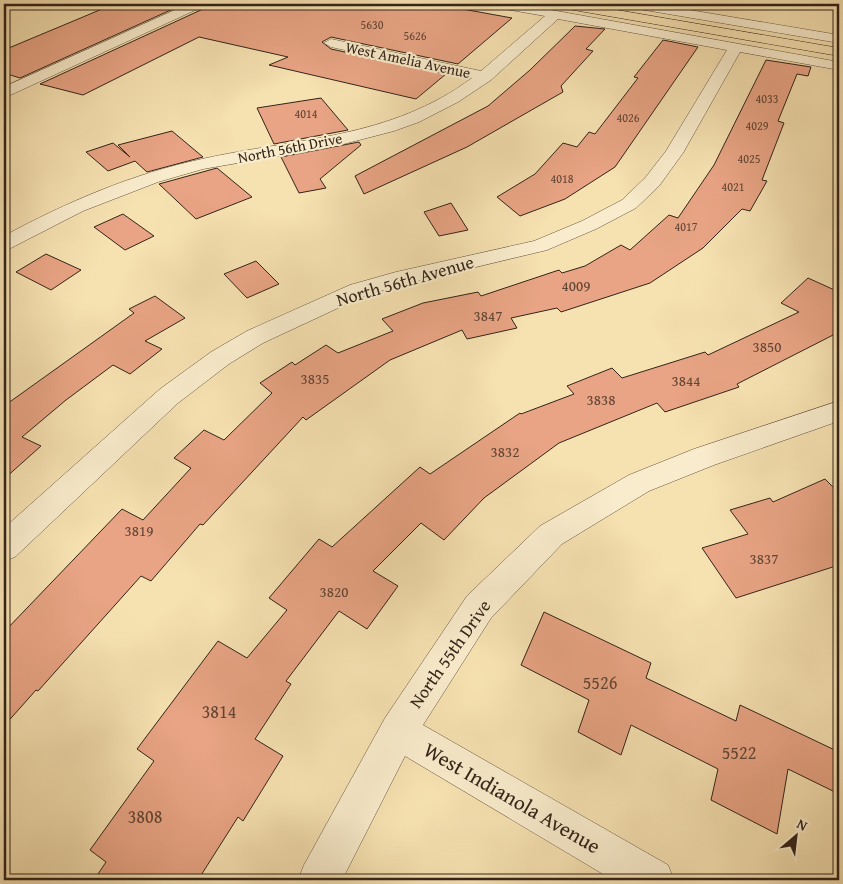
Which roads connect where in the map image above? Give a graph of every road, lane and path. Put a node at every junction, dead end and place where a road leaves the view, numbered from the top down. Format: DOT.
graph roads {
  1 [pos="198,4"];
  2 [pos="499,4"];
  3 [pos="633,4"];
  4 [pos="734,4"];
  5 [pos="558,9"];
  6 [pos="724,19"];
  7 [pos="716,31"];
  8 [pos="839,39"];
  9 [pos="331,43"];
  10 [pos="736,47"];
  11 [pos="839,52"];
  12 [pos="839,66"];
  13 [pos="486,77"];
  14 [pos="4,93"];
  15 [pos="4,244"];
  16 [pos="839,411"];
  17 [pos="4,547"];
  18 [pos="398,730"];
  19 [pos="320,880"];
  20 [pos="652,880"];
  1 -- 14 [label="street"];
  2 -- 5 [label="street"];
  3 -- 6 [label="street"];
  4 -- 6 [label="street"];
  5 -- 7 [label="main road"];
  5 -- 10 [label="street"];
  5 -- 13 [label="street, North 56th Drive"];
  6 -- 7 [label="street"];
  6 -- 8 [label="street"];
  7 -- 11 [label="main road"];
  9 -- 13 [label="street, West Amelia Avenue"];
  10 -- 12 [label="street"];
  10 -- 17 [label="street, North 56th Avenue"];
  13 -- 15 [label="street, North 56th Drive"];
  16 -- 18 [label="street, North 55th Drive"];
  18 -- 19 [label="street, North 55th Drive"];
  18 -- 20 [label="street, West Indianola Avenue"];
}
